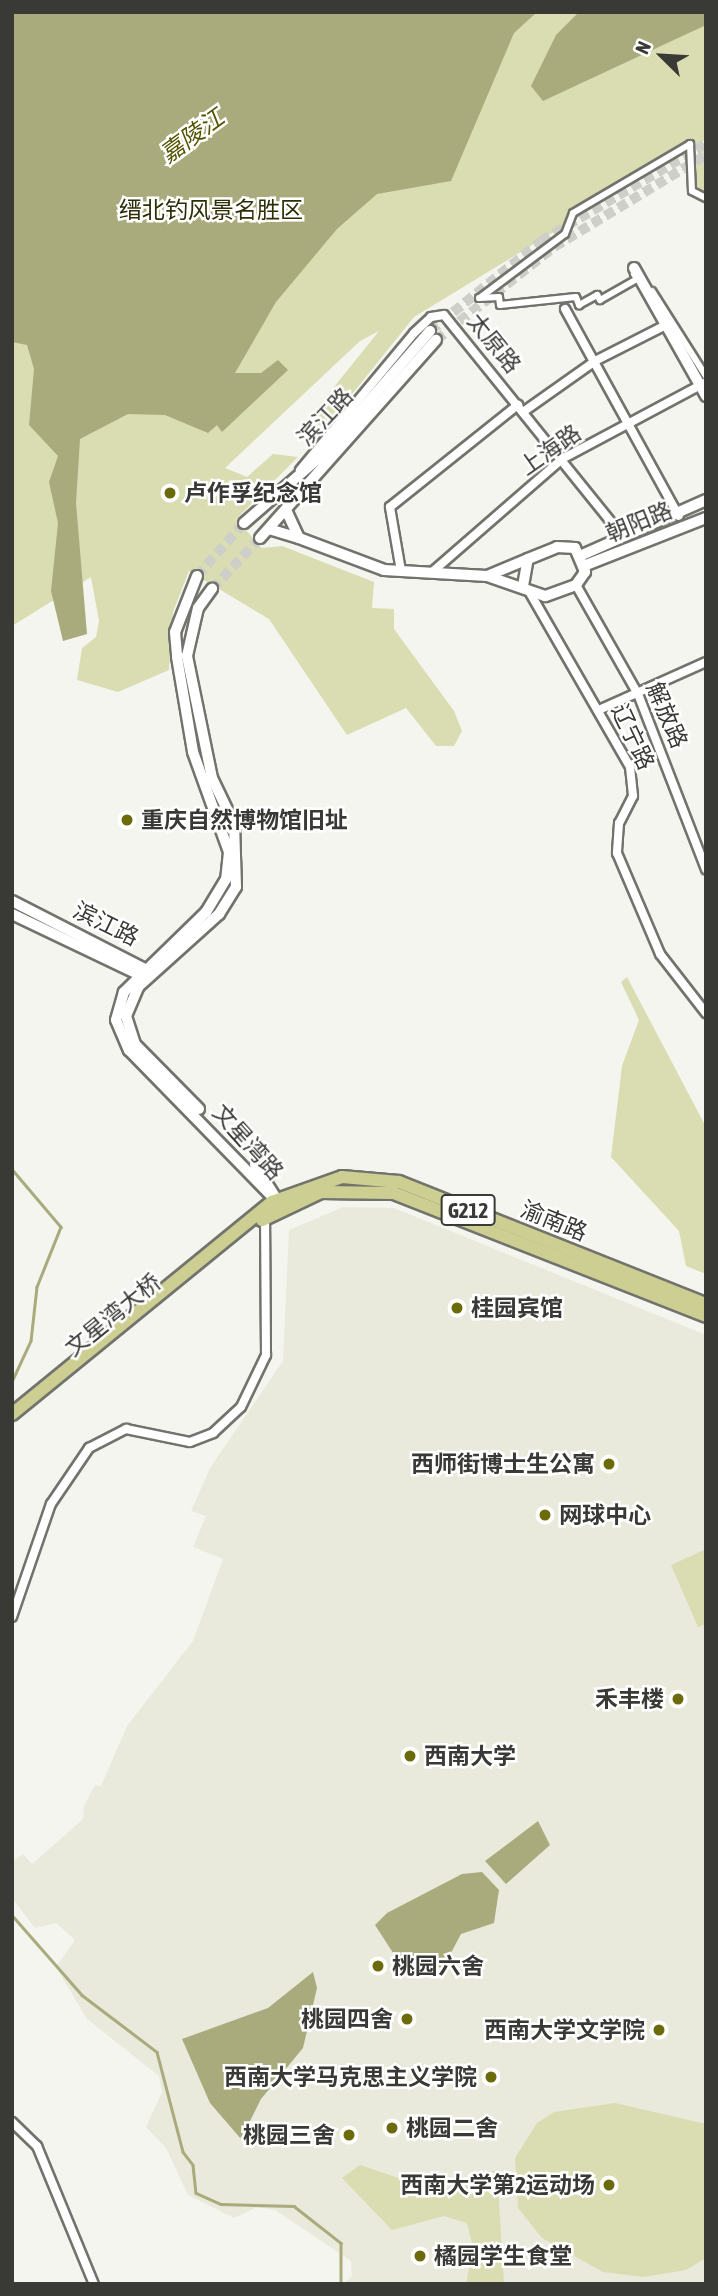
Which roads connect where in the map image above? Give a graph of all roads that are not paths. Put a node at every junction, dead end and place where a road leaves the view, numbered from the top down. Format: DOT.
graph roads {
  1 [pos="706,198"];
  2 [pos="634,268"];
  3 [pos="565,309"];
  4 [pos="664,326"];
  5 [pos="595,361"];
  6 [pos="704,381"];
  7 [pos="706,396"];
  8 [pos="521,409"];
  9 [pos="629,423"];
  10 [pos="562,460"];
  11 [pos="297,474"];
  12 [pos="706,500"];
  13 [pos="287,512"];
  14 [pos="679,516"];
  15 [pos="706,518"];
  16 [pos="244,523"];
  17 [pos="270,529"];
  18 [pos="623,537"];
  19 [pos="260,538"];
  20 [pos="299,538"];
  21 [pos="528,559"];
  22 [pos="584,560"];
  23 [pos="401,571"];
  24 [pos="431,573"];
  25 [pos="197,576"];
  26 [pos="487,576"];
  27 [pos="576,585"];
  28 [pos="212,589"];
  29 [pos="527,590"];
  30 [pos="706,662"];
  31 [pos="638,694"];
  32 [pos="601,709"];
  33 [pos="706,869"];
  34 [pos="16,909"];
  35 [pos="149,971"];
  36 [pos="138,976"];
  37 [pos="706,1013"];
  38 [pos="277,1201"];
  39 [pos="265,1217"];
  40 [pos="237,1235"];
  41 [pos="706,1304"];
  42 [pos="706,1316"];
  43 [pos="12,1414"];
  44 [pos="12,1425"];
  45 [pos="12,1617"];
  46 [pos="12,2122"];
  47 [pos="94,2284"];
  1 -- 2 [label="street"];
  2 -- 4 [label="street"];
  2 -- 6 [label="street"];
  3 -- 5 [label="street"];
  4 -- 5 [label="street"];
  4 -- 6 [label="street"];
  5 -- 8 [label="street"];
  5 -- 9 [label="street"];
  6 -- 7 [label="street"];
  6 -- 9 [label="street, 上海路"];
  8 -- 10 [label="street, 太原路"];
  8 -- 11 [label="street, 太原路"];
  8 -- 23 [label="street"];
  9 -- 10 [label="street, 上海路"];
  9 -- 14 [label="street"];
  10 -- 18 [label="street, 太原路"];
  10 -- 24 [label="street, 上海路"];
  11 -- 13 [label="main road, 滨江路"];
  11 -- 16 [label="main road, 滨江路"];
  12 -- 14 [label="street"];
  13 -- 17 [label="main road, 滨江路"];
  13 -- 20 [label="street"];
  14 -- 18 [label="street"];
  15 -- 22 [label="street, 朝阳路"];
  17 -- 19 [label="main road, 滨江路"];
  17 -- 20 [label="street"];
  18 -- 22 [label="street"];
  20 -- 23 [label="street"];
  21 -- 22 [label="street"];
  21 -- 26 [label="street"];
  21 -- 29 [label="street"];
  22 -- 27 [label="street"];
  23 -- 24 [label="street"];
  24 -- 26 [label="street"];
  25 -- 35 [label="main road, 文星湾路"];
  26 -- 29 [label="street"];
  27 -- 29 [label="street"];
  27 -- 31 [label="street, 解放路"];
  28 -- 35 [label="main road, 文星湾路"];
  29 -- 32 [label="street, 辽宁路"];
  30 -- 31 [label="street"];
  31 -- 32 [label="street"];
  31 -- 33 [label="street, 解放路"];
  32 -- 37 [label="street, 辽宁路"];
  34 -- 35 [label="main road, 滨江路"];
  34 -- 36 [label="main road, 滨江路"];
  35 -- 36 [label="main road, 文星湾路"];
  35 -- 38 [label="main road, 文星湾路"];
  36 -- 38 [label="main road, 文星湾路"];
  38 -- 39 [label="highway, 渝南路 / G212"];
  38 -- 40 [label="highway, 渝南路 / G212"];
  38 -- 41 [label="highway, 渝南路 / G212"];
  38 -- 42 [label="highway, 渝南路 / G212"];
  39 -- 40 [label="highway, 渝南路 / G212"];
  39 -- 45 [label="street"];
  40 -- 43 [label="highway, 文星湾大桥 / G212"];
  40 -- 44 [label="highway, 文星湾大桥 / G212"];
  46 -- 47 [label="street"];
}
